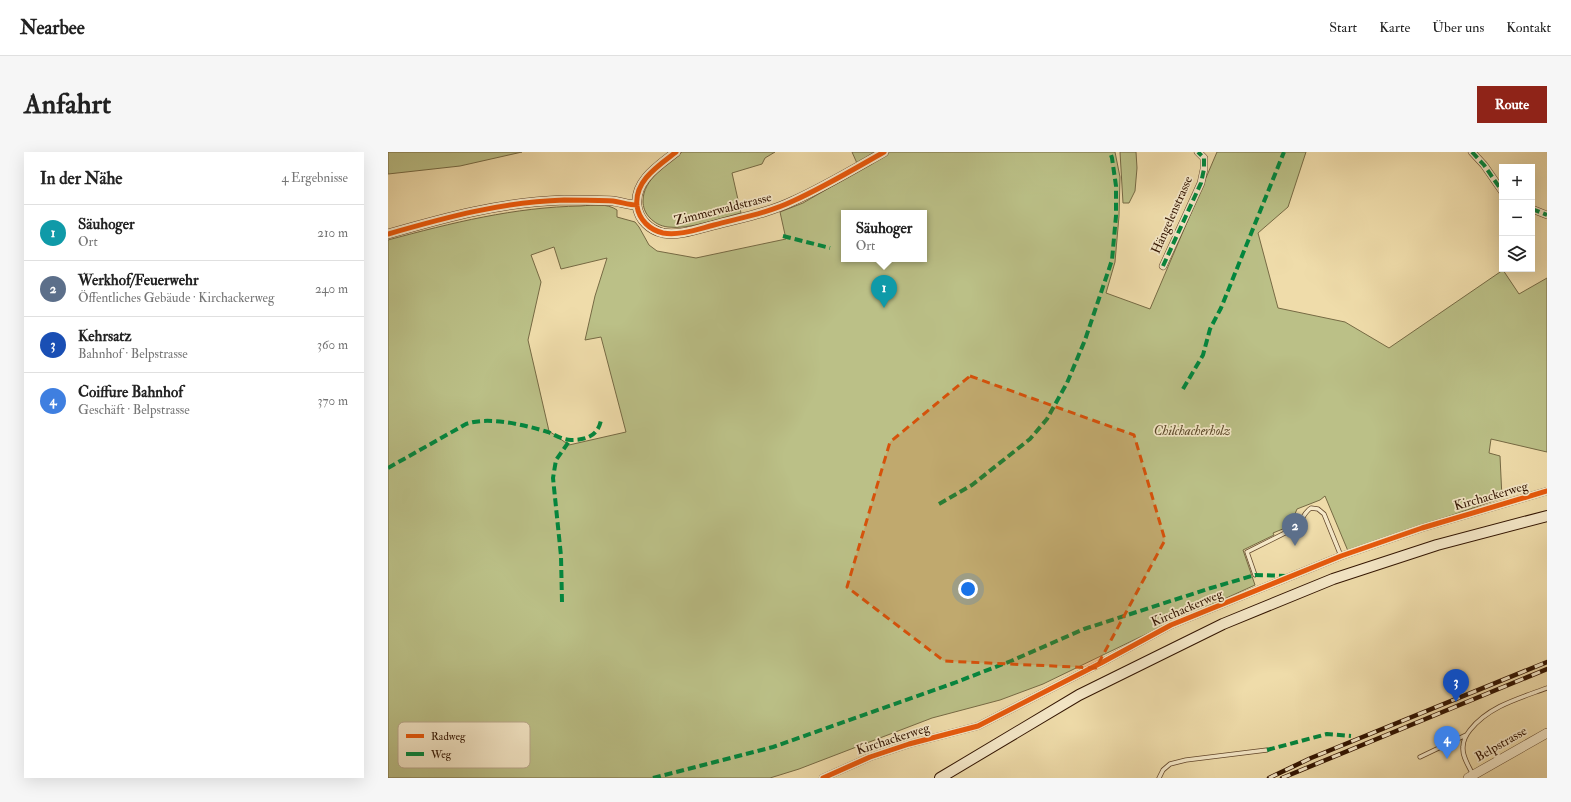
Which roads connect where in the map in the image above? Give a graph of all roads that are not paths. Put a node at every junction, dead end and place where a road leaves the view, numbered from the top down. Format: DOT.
graph roads {
  1 [pos="676,152"];
  2 [pos="884,152"];
  3 [pos="1198,152"];
  4 [pos="1472,152"];
  5 [pos="1499,187"];
  6 [pos="637,205"];
  7 [pos="1535,210"];
  8 [pos="1547,215"];
  9 [pos="388,234"];
  10 [pos="1163,266"];
  11 [pos="1547,491"];
  12 [pos="1547,516"];
  13 [pos="1341,556"];
  14 [pos="1255,575"];
  15 [pos="1547,688"];
  16 [pos="1547,733"];
  17 [pos="1467,735"];
  18 [pos="1267,750"];
  19 [pos="1420,757"];
  20 [pos="1470,777"];
  21 [pos="823,778"];
  22 [pos="940,778"];
  23 [pos="1159,778"];
  1 -- 6 [label="street"];
  2 -- 6 [label="street, Zimmerwaldstrasse"];
  3 -- 10 [label="street, Hängelenstrasse"];
  4 -- 5 [label="street"];
  6 -- 9 [label="street"];
  7 -- 8 [label="street"];
  11 -- 13 [label="street, Kirchackerweg"];
  12 -- 22 [label="main road"];
  13 -- 14 [label="lane"];
  13 -- 21 [label="street, Kirchackerweg"];
  15 -- 17 [label="lane"];
  16 -- 20 [label="street, Belpstrasse"];
  17 -- 19 [label="lane"];
  17 -- 20 [label="lane"];
  18 -- 23 [label="lane"];
}
